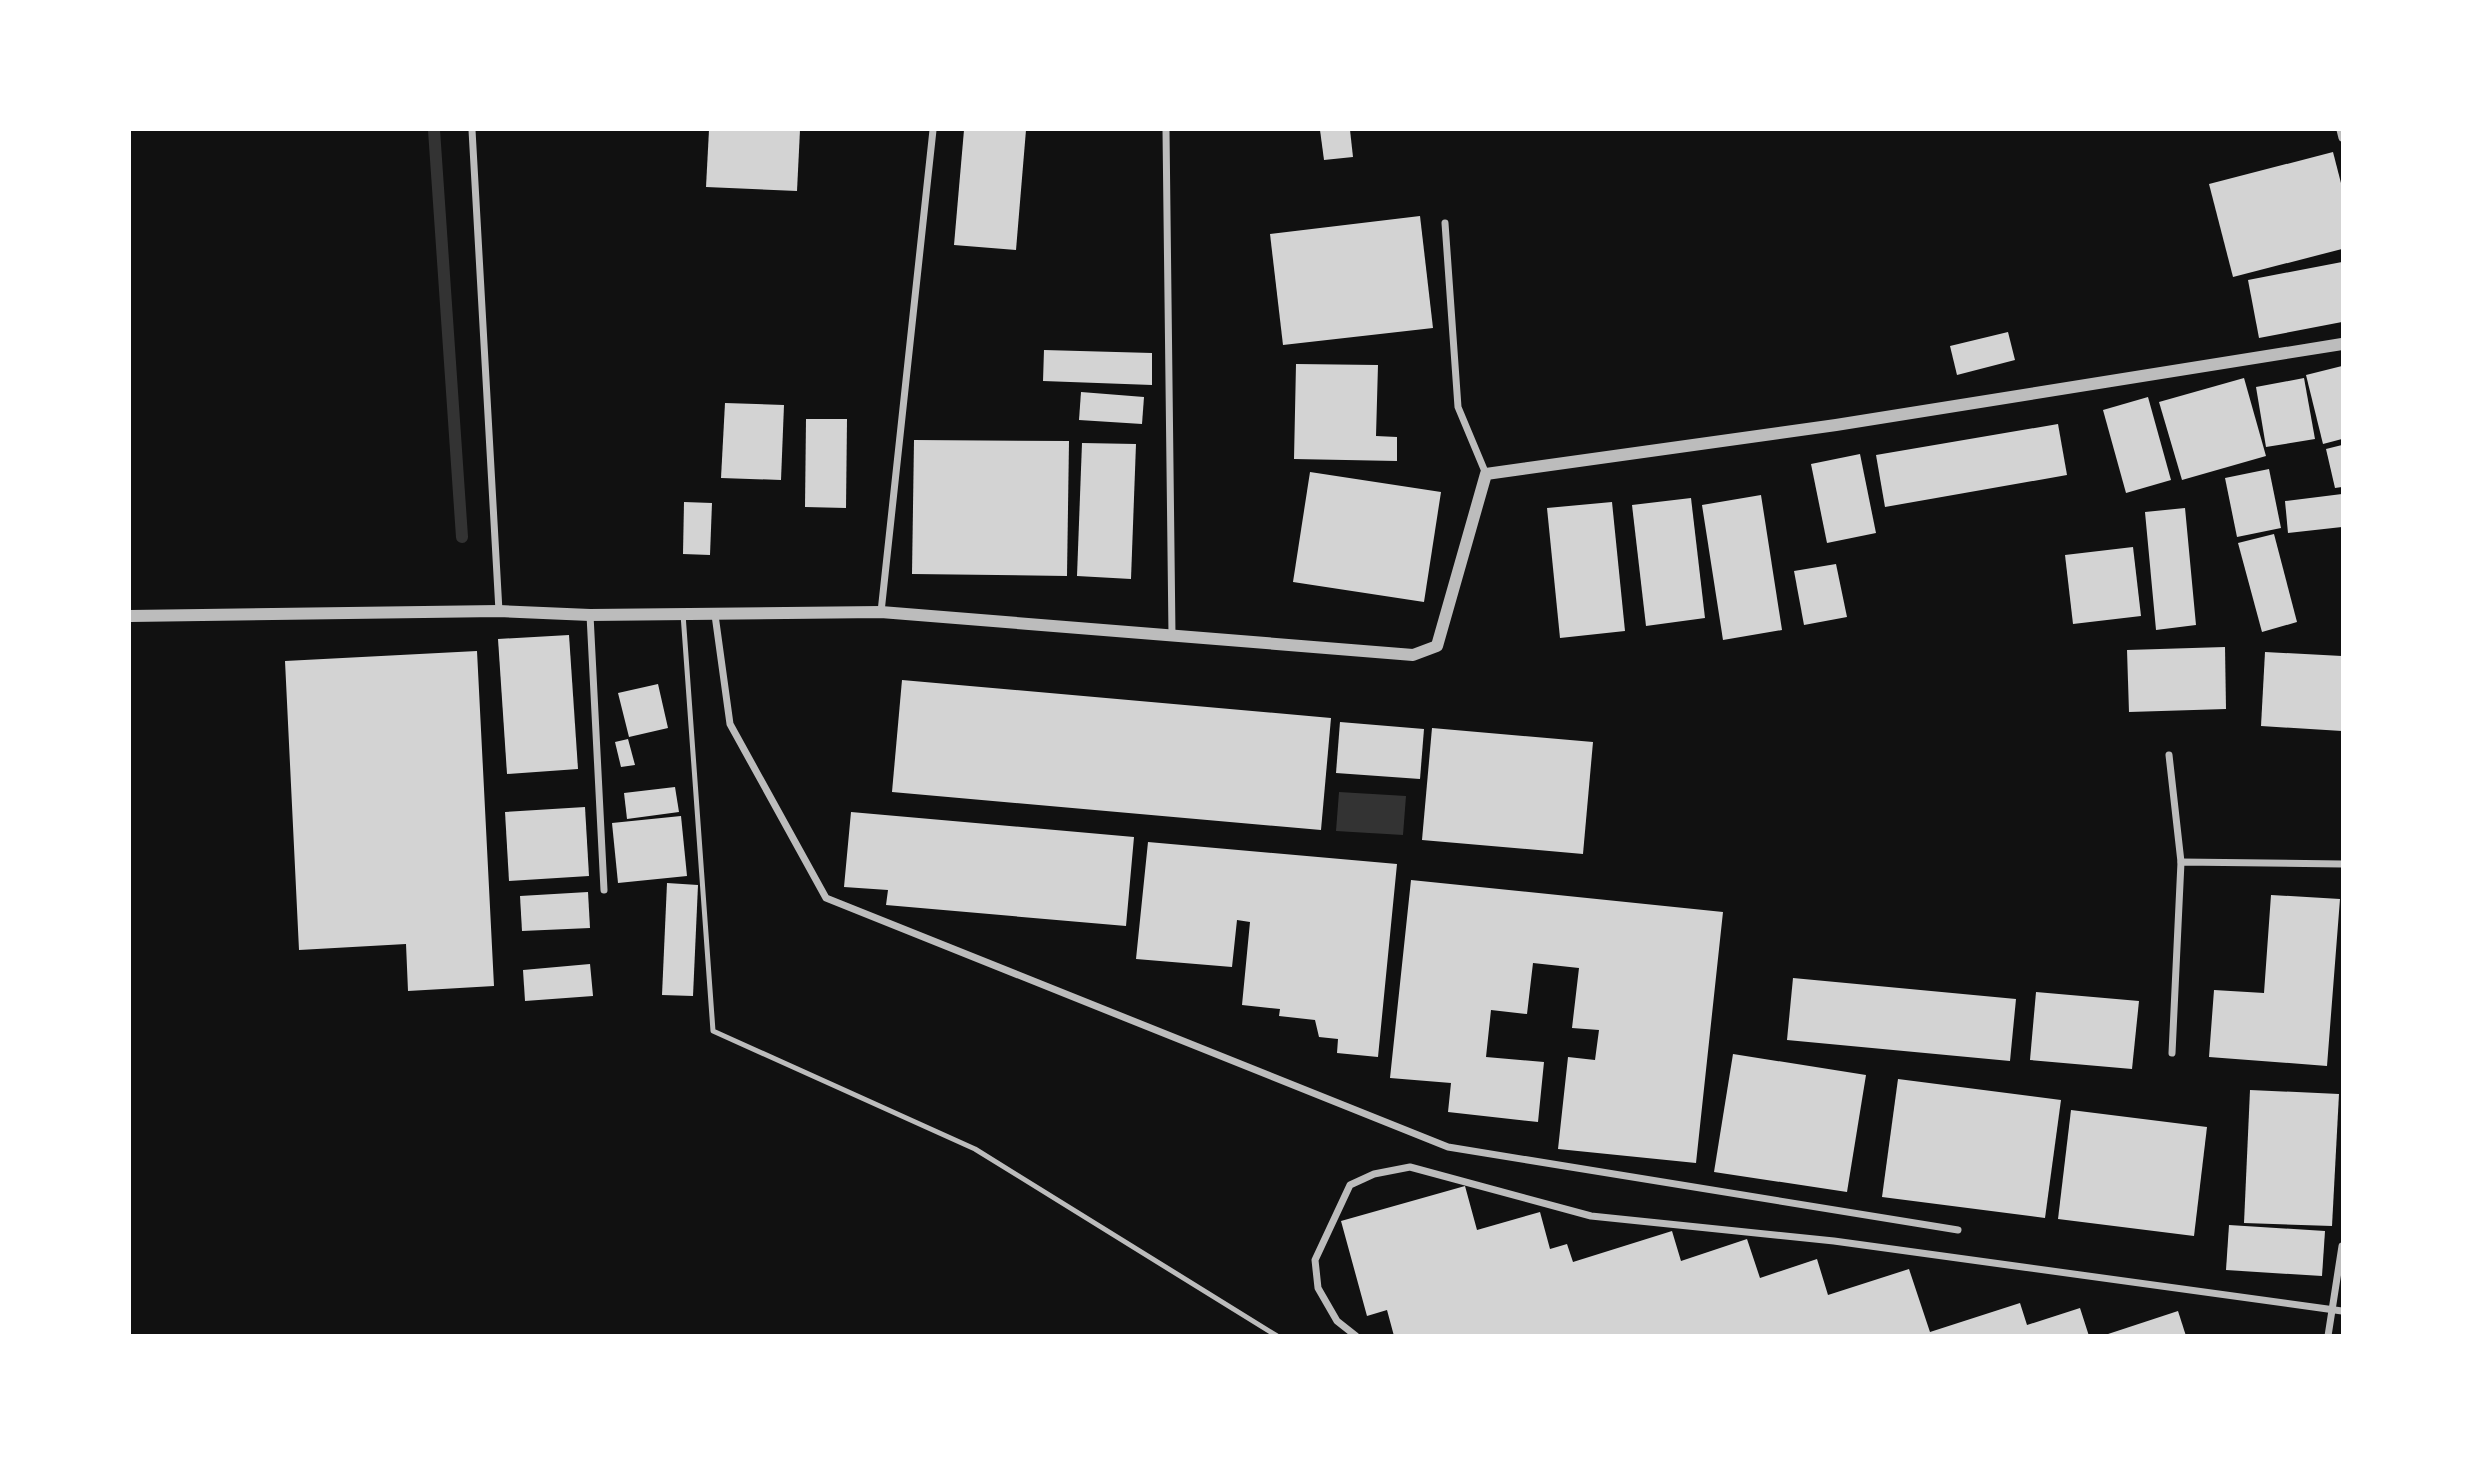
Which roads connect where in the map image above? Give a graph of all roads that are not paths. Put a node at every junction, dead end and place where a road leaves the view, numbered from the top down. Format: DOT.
graph roads {
  1 [pos="472,130"];
  2 [pos="933,130"];
  3 [pos="1166,130"];
  4 [pos="2340,130"];
  5 [pos="2343,138"];
  6 [pos="1445,223"];
  7 [pos="2343,344"];
  8 [pos="1486,474"];
  9 [pos="499,611"];
  10 [pos="881,612"];
  11 [pos="682,614"];
  12 [pos="590,615"];
  13 [pos="715,615"];
  14 [pos="130,617"];
  15 [pos="1172,635"];
  16 [pos="2169,755"];
  17 [pos="2182,862"];
  18 [pos="2343,864"];
  19 [pos="604,890"];
  20 [pos="2172,1054"];
  21 [pos="1958,1230"];
  22 [pos="2343,1246"];
  23 [pos="2332,1310"];
  24 [pos="2343,1311"];
  25 [pos="1277,1335"];
  26 [pos="1356,1335"];
  27 [pos="2328,1335"];
  1 -- 9 [label="street"];
  2 -- 10 [label="street"];
  3 -- 15 [label="street"];
  4 -- 5 [label="street"];
  6 -- 8 [label="street"];
  7 -- 8 [label="street"];
  8 -- 15 [label="street"];
  9 -- 12 [label="street"];
  9 -- 14 [label="street"];
  10 -- 13 [label="street"];
  10 -- 15 [label="street"];
  11 -- 12 [label="street"];
  11 -- 13 [label="street"];
  11 -- 25 [label="lane"];
  12 -- 19 [label="street"];
  13 -- 21 [label="street"];
  16 -- 17 [label="street"];
  17 -- 18 [label="street"];
  17 -- 20 [label="street"];
  22 -- 23 [label="street"];
  23 -- 24 [label="street"];
  23 -- 26 [label="street"];
  23 -- 27 [label="street"];
}
